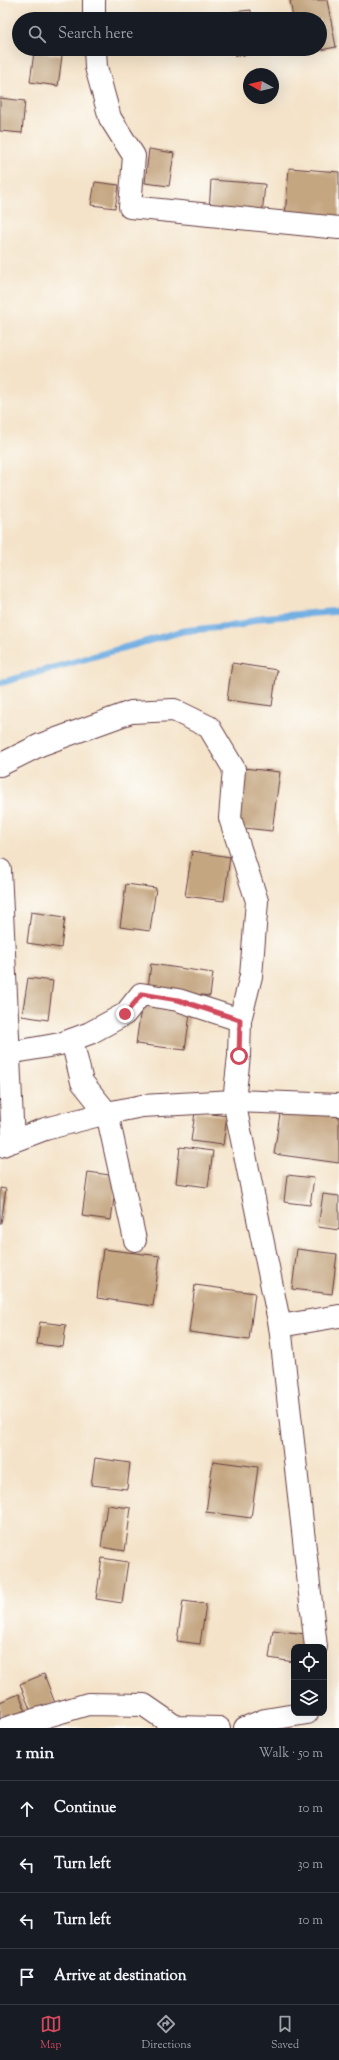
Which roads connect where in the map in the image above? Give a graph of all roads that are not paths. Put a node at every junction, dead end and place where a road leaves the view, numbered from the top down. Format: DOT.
graph roads {
  1 [pos="94,0"];
  2 [pos="94,12"];
  3 [pos="95,56"];
  4 [pos="339,228"];
  5 [pos="0,764"];
  6 [pos="0,870"];
  7 [pos="240,1020"];
  8 [pos="72,1040"];
  9 [pos="9,1053"];
  10 [pos="234,1101"];
  11 [pos="339,1105"];
  12 [pos="108,1113"];
  13 [pos="7,1143"];
  14 [pos="135,1240"];
  15 [pos="339,1316"];
  16 [pos="280,1326"];
  17 [pos="316,1644"];
  18 [pos="291,1716"];
  19 [pos="157,1720"];
  20 [pos="7,1728"];
  21 [pos="219,1728"];
  22 [pos="245,1728"];
  1 -- 2 [label="street"];
  3 -- 4 [label="street"];
  5 -- 7 [label="street"];
  6 -- 9 [label="street"];
  7 -- 8 [label="street"];
  7 -- 10 [label="street"];
  8 -- 9 [label="street"];
  8 -- 12 [label="street"];
  9 -- 13 [label="street"];
  10 -- 11 [label="street"];
  10 -- 12 [label="street"];
  10 -- 16 [label="street"];
  12 -- 13 [label="street"];
  12 -- 14 [label="street"];
  15 -- 16 [label="street"];
  16 -- 17 [label="street"];
  18 -- 22 [label="street"];
  19 -- 20 [label="street"];
  19 -- 21 [label="street"];
}
